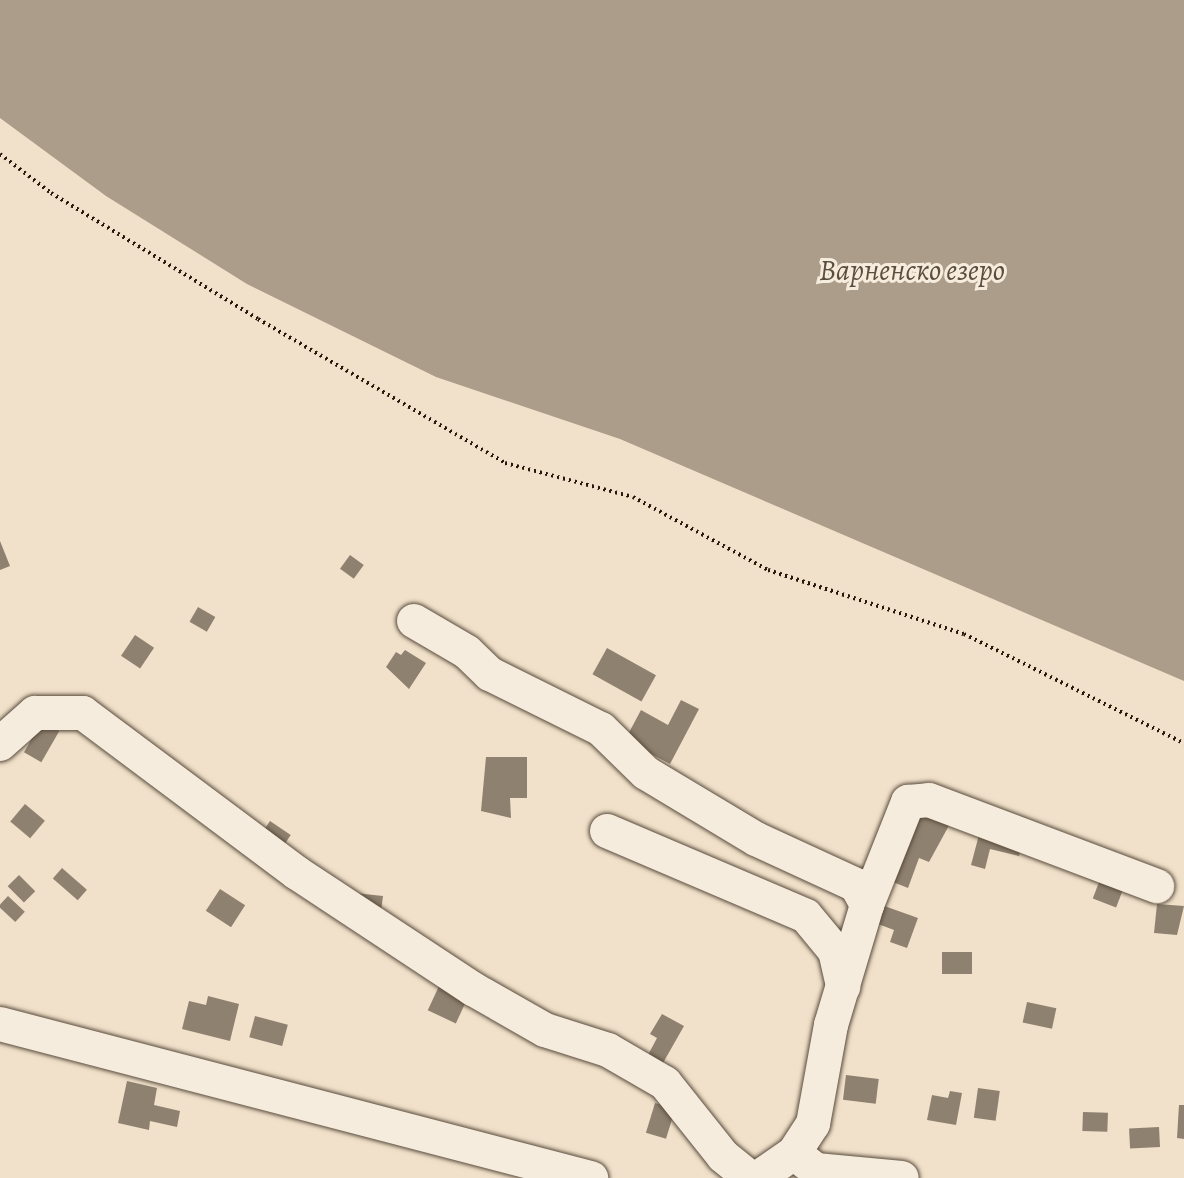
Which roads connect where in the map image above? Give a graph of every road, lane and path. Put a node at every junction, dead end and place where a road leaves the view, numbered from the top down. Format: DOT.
graph roads {
  1 [pos="0,154"];
  2 [pos="414,621"];
  3 [pos="1184,743"];
  4 [pos="0,744"];
  5 [pos="607,831"];
  6 [pos="1157,886"];
  7 [pos="867,905"];
  8 [pos="843,988"];
  9 [pos="0,1024"];
  10 [pos="794,1153"];
  11 [pos="591,1178"];
  12 [pos="750,1178"];
  13 [pos="758,1178"];
  14 [pos="902,1178"];
  1 -- 3 [label="path"];
  2 -- 7 [label="street"];
  4 -- 12 [label="street"];
  5 -- 8 [label="street"];
  6 -- 7 [label="street"];
  7 -- 8 [label="street"];
  8 -- 10 [label="street"];
  9 -- 11 [label="street"];
  10 -- 13 [label="street"];
  10 -- 14 [label="street"];
}
